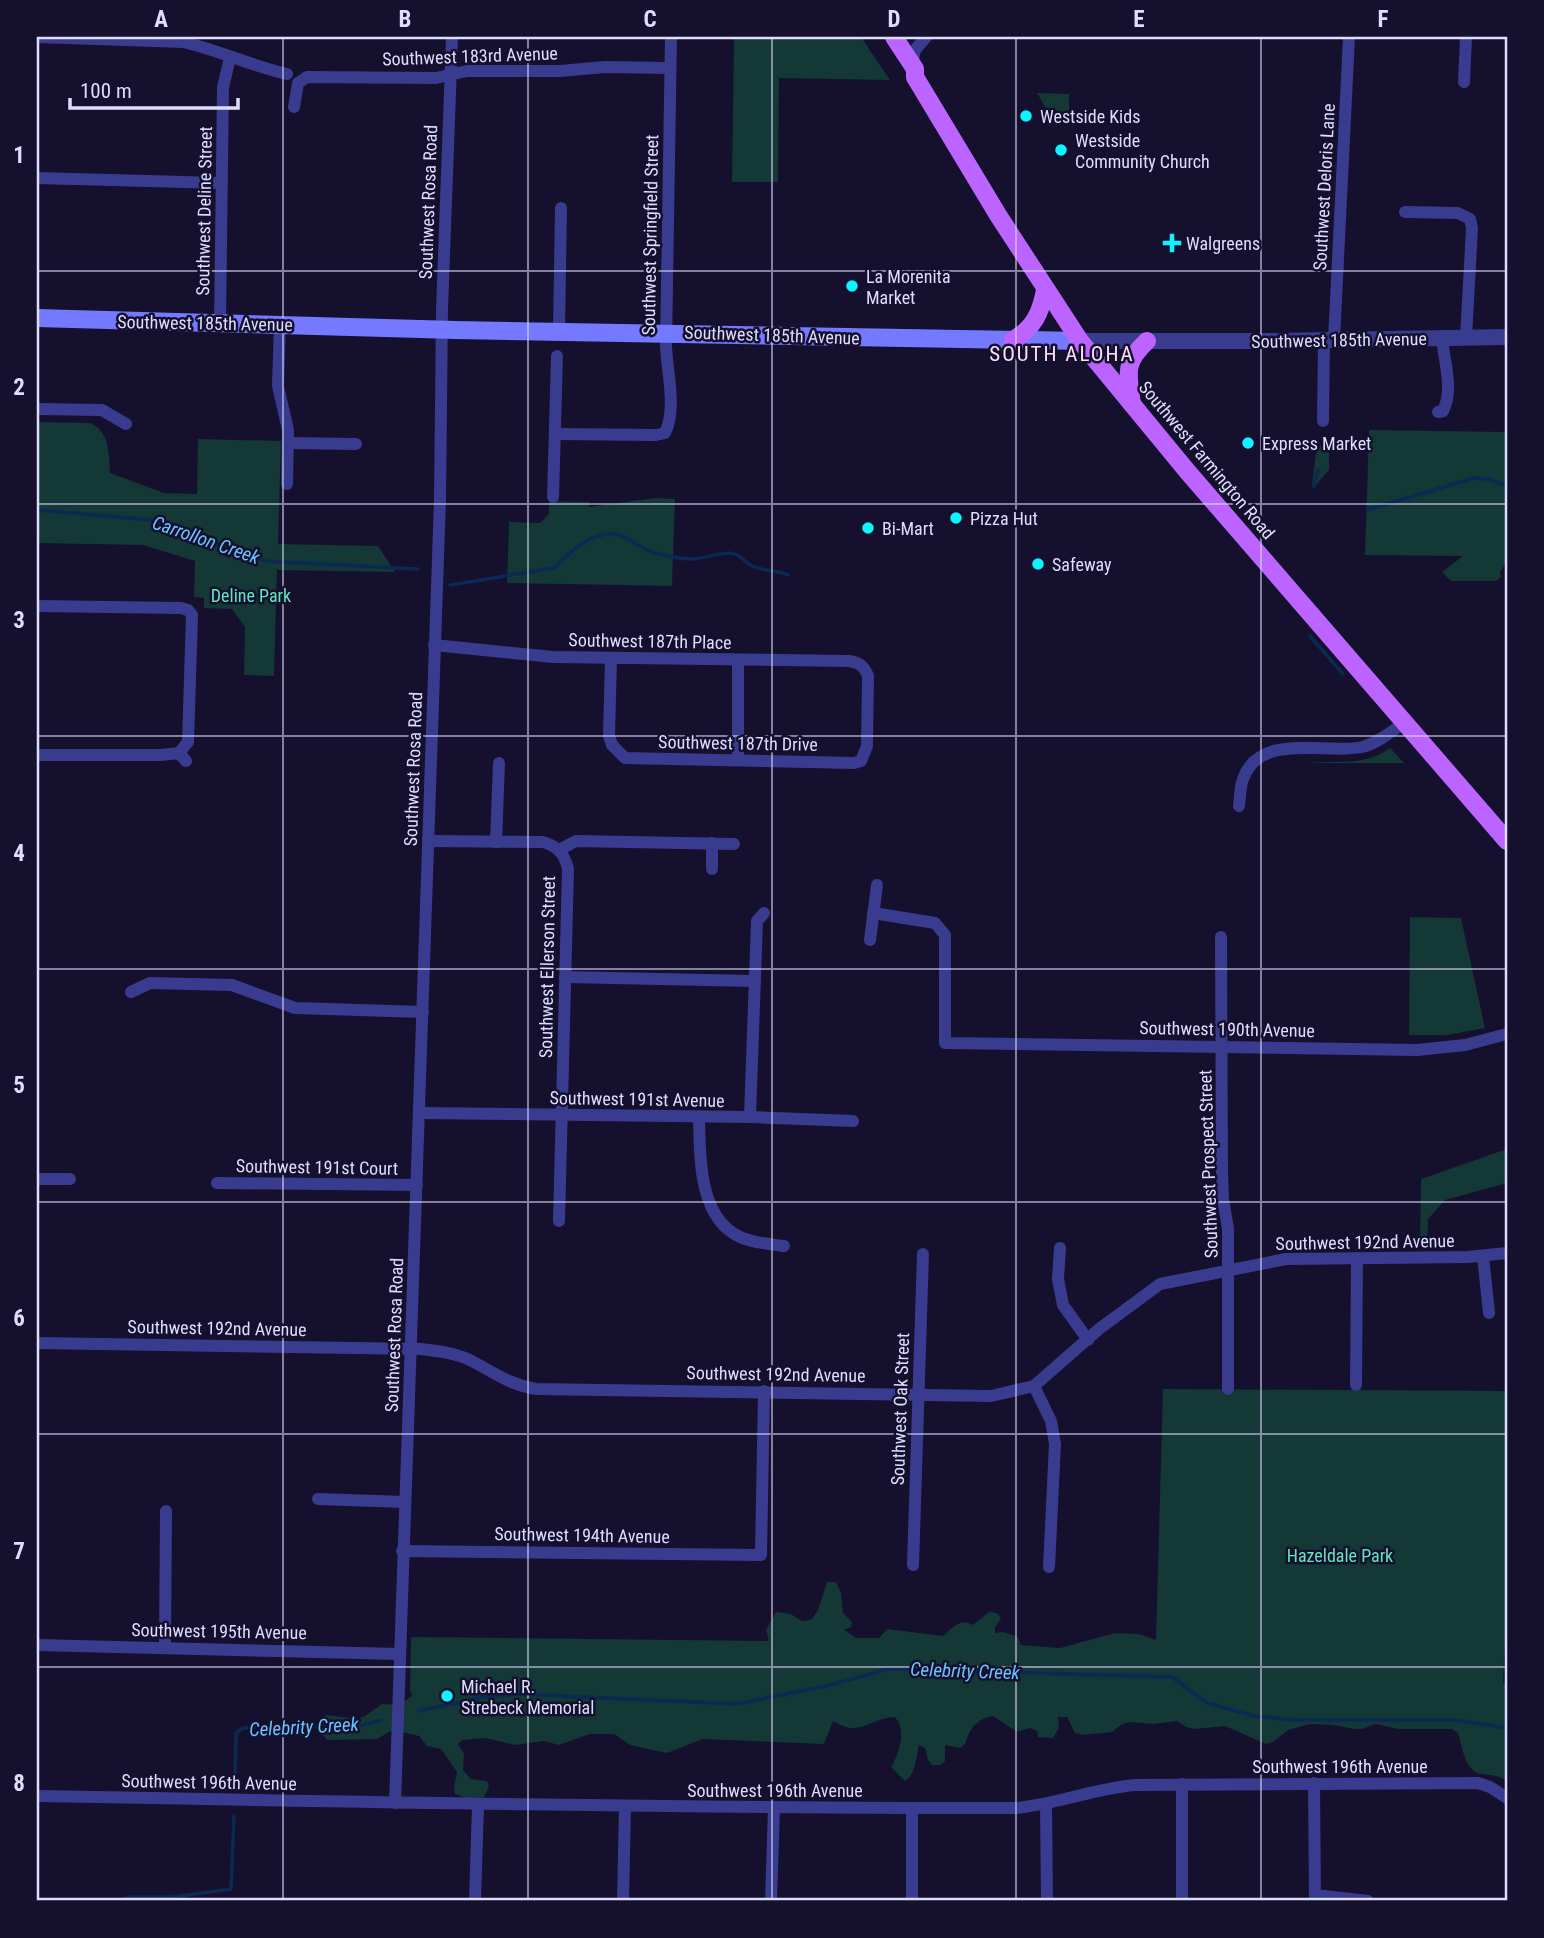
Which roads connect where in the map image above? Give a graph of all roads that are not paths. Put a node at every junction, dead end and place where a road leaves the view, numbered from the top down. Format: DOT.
graph roads {
  1 [pos="37,37"];
  2 [pos="452,37"];
  3 [pos="671,37"];
  4 [pos="884,37"];
  5 [pos="896,37"];
  6 [pos="915,37"];
  7 [pos="926,37"];
  8 [pos="1349,37"];
  9 [pos="1466,37"];
  10 [pos="230,58"];
  11 [pos="670,68"];
  12 [pos="913,70"];
  13 [pos="288,74"];
  14 [pos="450,75"];
  15 [pos="1464,82"];
  16 [pos="294,107"];
  17 [pos="37,178"];
  18 [pos="221,183"];
  19 [pos="561,208"];
  20 [pos="1405,212"];
  21 [pos="1045,290"];
  22 [pos="37,318"];
  23 [pos="220,323"];
  24 [pos="280,325"];
  25 [pos="441,329"];
  26 [pos="559,330"];
  27 [pos="666,332"];
  28 [pos="1507,337"];
  29 [pos="1442,338"];
  30 [pos="1466,338"];
  31 [pos="1013,340"];
  32 [pos="1329,340"];
  33 [pos="1080,341"];
  34 [pos="1147,341"];
  35 [pos="556,356"];
  36 [pos="1132,404"];
  37 [pos="37,409"];
  38 [pos="1437,412"];
  39 [pos="1323,421"];
  40 [pos="126,424"];
  41 [pos="555,434"];
  42 [pos="288,443"];
  43 [pos="356,444"];
  44 [pos="287,484"];
  45 [pos="553,498"];
  46 [pos="37,606"];
  47 [pos="434,645"];
  48 [pos="611,658"];
  49 [pos="738,660"];
  50 [pos="864,666"];
  51 [pos="1405,722"];
  52 [pos="37,755"];
  53 [pos="738,760"];
  54 [pos="499,763"];
  55 [pos="1239,806"];
  56 [pos="428,841"];
  57 [pos="1507,841"];
  58 [pos="496,842"];
  59 [pos="712,844"];
  60 [pos="734,844"];
  61 [pos="559,850"];
  62 [pos="712,869"];
  63 [pos="877,885"];
  64 [pos="764,914"];
  65 [pos="873,914"];
  66 [pos="1221,937"];
  67 [pos="870,940"];
  68 [pos="565,977"];
  69 [pos="754,981"];
  70 [pos="131,992"];
  71 [pos="423,1012"];
  72 [pos="1507,1034"];
  73 [pos="1222,1047"];
  74 [pos="420,1113"];
  75 [pos="561,1116"];
  76 [pos="699,1117"];
  77 [pos="750,1117"];
  78 [pos="853,1121"];
  79 [pos="37,1179"];
  80 [pos="70,1179"];
  81 [pos="216,1183"];
  82 [pos="417,1185"];
  83 [pos="559,1221"];
  84 [pos="784,1246"];
  85 [pos="1060,1248"];
  86 [pos="1507,1253"];
  87 [pos="923,1254"];
  88 [pos="1483,1256"];
  89 [pos="1357,1258"];
  90 [pos="1228,1270"];
  91 [pos="1489,1313"];
  92 [pos="1088,1340"];
  93 [pos="37,1343"];
  94 [pos="411,1348"];
  95 [pos="1034,1385"];
  96 [pos="1356,1385"];
  97 [pos="1228,1390"];
  98 [pos="764,1391"];
  99 [pos="918,1394"];
  100 [pos="318,1499"];
  101 [pos="405,1502"];
  102 [pos="166,1511"];
  103 [pos="402,1551"];
  104 [pos="914,1564"];
  105 [pos="1049,1567"];
  106 [pos="37,1645"];
  107 [pos="164,1647"];
  108 [pos="400,1654"];
  109 [pos="1314,1783"];
  110 [pos="1182,1784"];
  111 [pos="37,1796"];
  112 [pos="1507,1798"];
  113 [pos="395,1803"];
  114 [pos="1046,1804"];
  115 [pos="478,1805"];
  116 [pos="625,1806"];
  117 [pos="774,1808"];
  118 [pos="912,1808"];
  119 [pos="1315,1898"];
  120 [pos="475,1901"];
  121 [pos="623,1901"];
  122 [pos="771,1901"];
  123 [pos="912,1901"];
  124 [pos="1047,1901"];
  125 [pos="1182,1901"];
  126 [pos="1368,1901"];
  1 -- 10 [label="street"];
  2 -- 14 [label="street, Southwest Rosa Road"];
  3 -- 11 [label="street, Southwest Springfield Street"];
  4 -- 12 [label="main road, Southwest Farmington Road"];
  5 -- 6 [label="street"];
  5 -- 12 [label="main road, Southwest Farmington Road"];
  7 -- 12 [label="street"];
  8 -- 32 [label="street, Southwest Deloris Lane"];
  9 -- 15 [label="street"];
  10 -- 13 [label="street"];
  10 -- 18 [label="street, Southwest Deline Street"];
  11 -- 14 [label="street, Southwest 183rd Avenue"];
  11 -- 27 [label="street, Southwest Springfield Street"];
  12 -- 21 [label="main road, Southwest Farmington Road"];
  14 -- 16 [label="street, Southwest 183rd Avenue"];
  14 -- 25 [label="street, Southwest Rosa Road"];
  17 -- 18 [label="street"];
  18 -- 23 [label="street, Southwest Deline Street"];
  19 -- 26 [label="street"];
  20 -- 30 [label="street"];
  21 -- 31 [label="main road"];
  21 -- 33 [label="main road, Southwest Farmington Road"];
  22 -- 23 [label="main road, Southwest 185th Avenue"];
  23 -- 24 [label="main road, Southwest 185th Avenue"];
  24 -- 25 [label="main road, Southwest 185th Avenue"];
  24 -- 42 [label="street"];
  25 -- 26 [label="main road, Southwest 185th Avenue"];
  25 -- 47 [label="street, Southwest Rosa Road"];
  26 -- 27 [label="main road, Southwest 185th Avenue"];
  27 -- 31 [label="main road, Southwest 185th Avenue"];
  27 -- 41 [label="street, Southwest Springfield Street"];
  28 -- 30 [label="street, Southwest 185th Avenue"];
  29 -- 30 [label="street, Southwest 185th Avenue"];
  29 -- 32 [label="street, Southwest 185th Avenue"];
  29 -- 38 [label="street"];
  31 -- 33 [label="main road, Southwest 185th Avenue"];
  32 -- 34 [label="street, Southwest 185th Avenue"];
  32 -- 39 [label="street, Southwest Deloris Lane"];
  33 -- 34 [label="street, Southwest 185th Avenue"];
  33 -- 36 [label="main road, Southwest Farmington Road"];
  34 -- 36 [label="main road"];
  35 -- 41 [label="street"];
  36 -- 51 [label="main road, Southwest Farmington Road"];
  37 -- 40 [label="street"];
  41 -- 45 [label="street"];
  42 -- 43 [label="street"];
  42 -- 44 [label="street"];
  46 -- 52 [label="street"];
  47 -- 48 [label="street, Southwest 187th Place"];
  47 -- 56 [label="street, Southwest Rosa Road"];
  48 -- 49 [label="street, Southwest 187th Place"];
  48 -- 53 [label="street, Southwest 187th Drive"];
  49 -- 50 [label="street, Southwest 187th Place"];
  49 -- 53 [label="street"];
  50 -- 53 [label="street, Southwest 187th Drive"];
  51 -- 55 [label="street"];
  51 -- 57 [label="main road, Southwest Farmington Road"];
  54 -- 58 [label="street"];
  56 -- 58 [label="street, Southwest Ellerson Street"];
  56 -- 71 [label="street, Southwest Rosa Road"];
  58 -- 61 [label="street, Southwest Ellerson Street"];
  59 -- 60 [label="street"];
  59 -- 61 [label="street"];
  59 -- 62 [label="street"];
  61 -- 68 [label="street, Southwest Ellerson Street"];
  63 -- 65 [label="street"];
  64 -- 69 [label="street"];
  65 -- 67 [label="street"];
  65 -- 73 [label="street, Southwest 190th Avenue"];
  66 -- 73 [label="street, Southwest Prospect Street"];
  68 -- 69 [label="street"];
  68 -- 75 [label="street, Southwest Ellerson Street"];
  69 -- 77 [label="street"];
  70 -- 71 [label="street"];
  71 -- 74 [label="street, Southwest Rosa Road"];
  72 -- 73 [label="street, Southwest 190th Avenue"];
  73 -- 90 [label="street, Southwest Prospect Street"];
  74 -- 75 [label="street, Southwest 191st Avenue"];
  74 -- 82 [label="street, Southwest Rosa Road"];
  75 -- 76 [label="street, Southwest 191st Avenue"];
  75 -- 83 [label="street, Southwest Ellerson Street"];
  76 -- 77 [label="street, Southwest 191st Avenue"];
  76 -- 84 [label="street"];
  77 -- 78 [label="street, Southwest 191st Avenue"];
  79 -- 80 [label="street"];
  81 -- 82 [label="street, Southwest 191st Court"];
  82 -- 94 [label="street, Southwest Rosa Road"];
  85 -- 92 [label="street"];
  86 -- 88 [label="street, Southwest 192nd Avenue"];
  87 -- 99 [label="street, Southwest Oak Street"];
  88 -- 89 [label="street, Southwest 192nd Avenue"];
  88 -- 91 [label="street"];
  89 -- 90 [label="street, Southwest 192nd Avenue"];
  89 -- 96 [label="street"];
  90 -- 92 [label="street, Southwest 192nd Avenue"];
  90 -- 97 [label="street, Southwest Prospect Street"];
  92 -- 95 [label="street, Southwest 192nd Avenue"];
  93 -- 94 [label="street, Southwest 192nd Avenue"];
  94 -- 98 [label="street, Southwest 192nd Avenue"];
  94 -- 101 [label="street, Southwest Rosa Road"];
  95 -- 99 [label="street, Southwest 192nd Avenue"];
  95 -- 105 [label="street"];
  98 -- 99 [label="street, Southwest 192nd Avenue"];
  98 -- 103 [label="street, Southwest 194th Avenue"];
  99 -- 104 [label="street, Southwest Oak Street"];
  100 -- 101 [label="street"];
  101 -- 103 [label="street, Southwest Rosa Road"];
  102 -- 107 [label="street"];
  103 -- 108 [label="street, Southwest Rosa Road"];
  106 -- 107 [label="street, Southwest 195th Avenue"];
  107 -- 108 [label="street, Southwest 195th Avenue"];
  108 -- 113 [label="street, Southwest Rosa Road"];
  109 -- 110 [label="street, Southwest 196th Avenue"];
  109 -- 112 [label="street, Southwest 196th Avenue"];
  109 -- 119 [label="street"];
  110 -- 114 [label="street, Southwest 196th Avenue"];
  110 -- 125 [label="street"];
  111 -- 113 [label="street, Southwest 196th Avenue"];
  113 -- 115 [label="street, Southwest 196th Avenue"];
  114 -- 118 [label="street, Southwest 196th Avenue"];
  114 -- 124 [label="street"];
  115 -- 116 [label="street, Southwest 196th Avenue"];
  115 -- 120 [label="street"];
  116 -- 117 [label="street, Southwest 196th Avenue"];
  116 -- 121 [label="street"];
  117 -- 118 [label="street, Southwest 196th Avenue"];
  117 -- 122 [label="street"];
  118 -- 123 [label="street"];
  119 -- 126 [label="street"];
}
